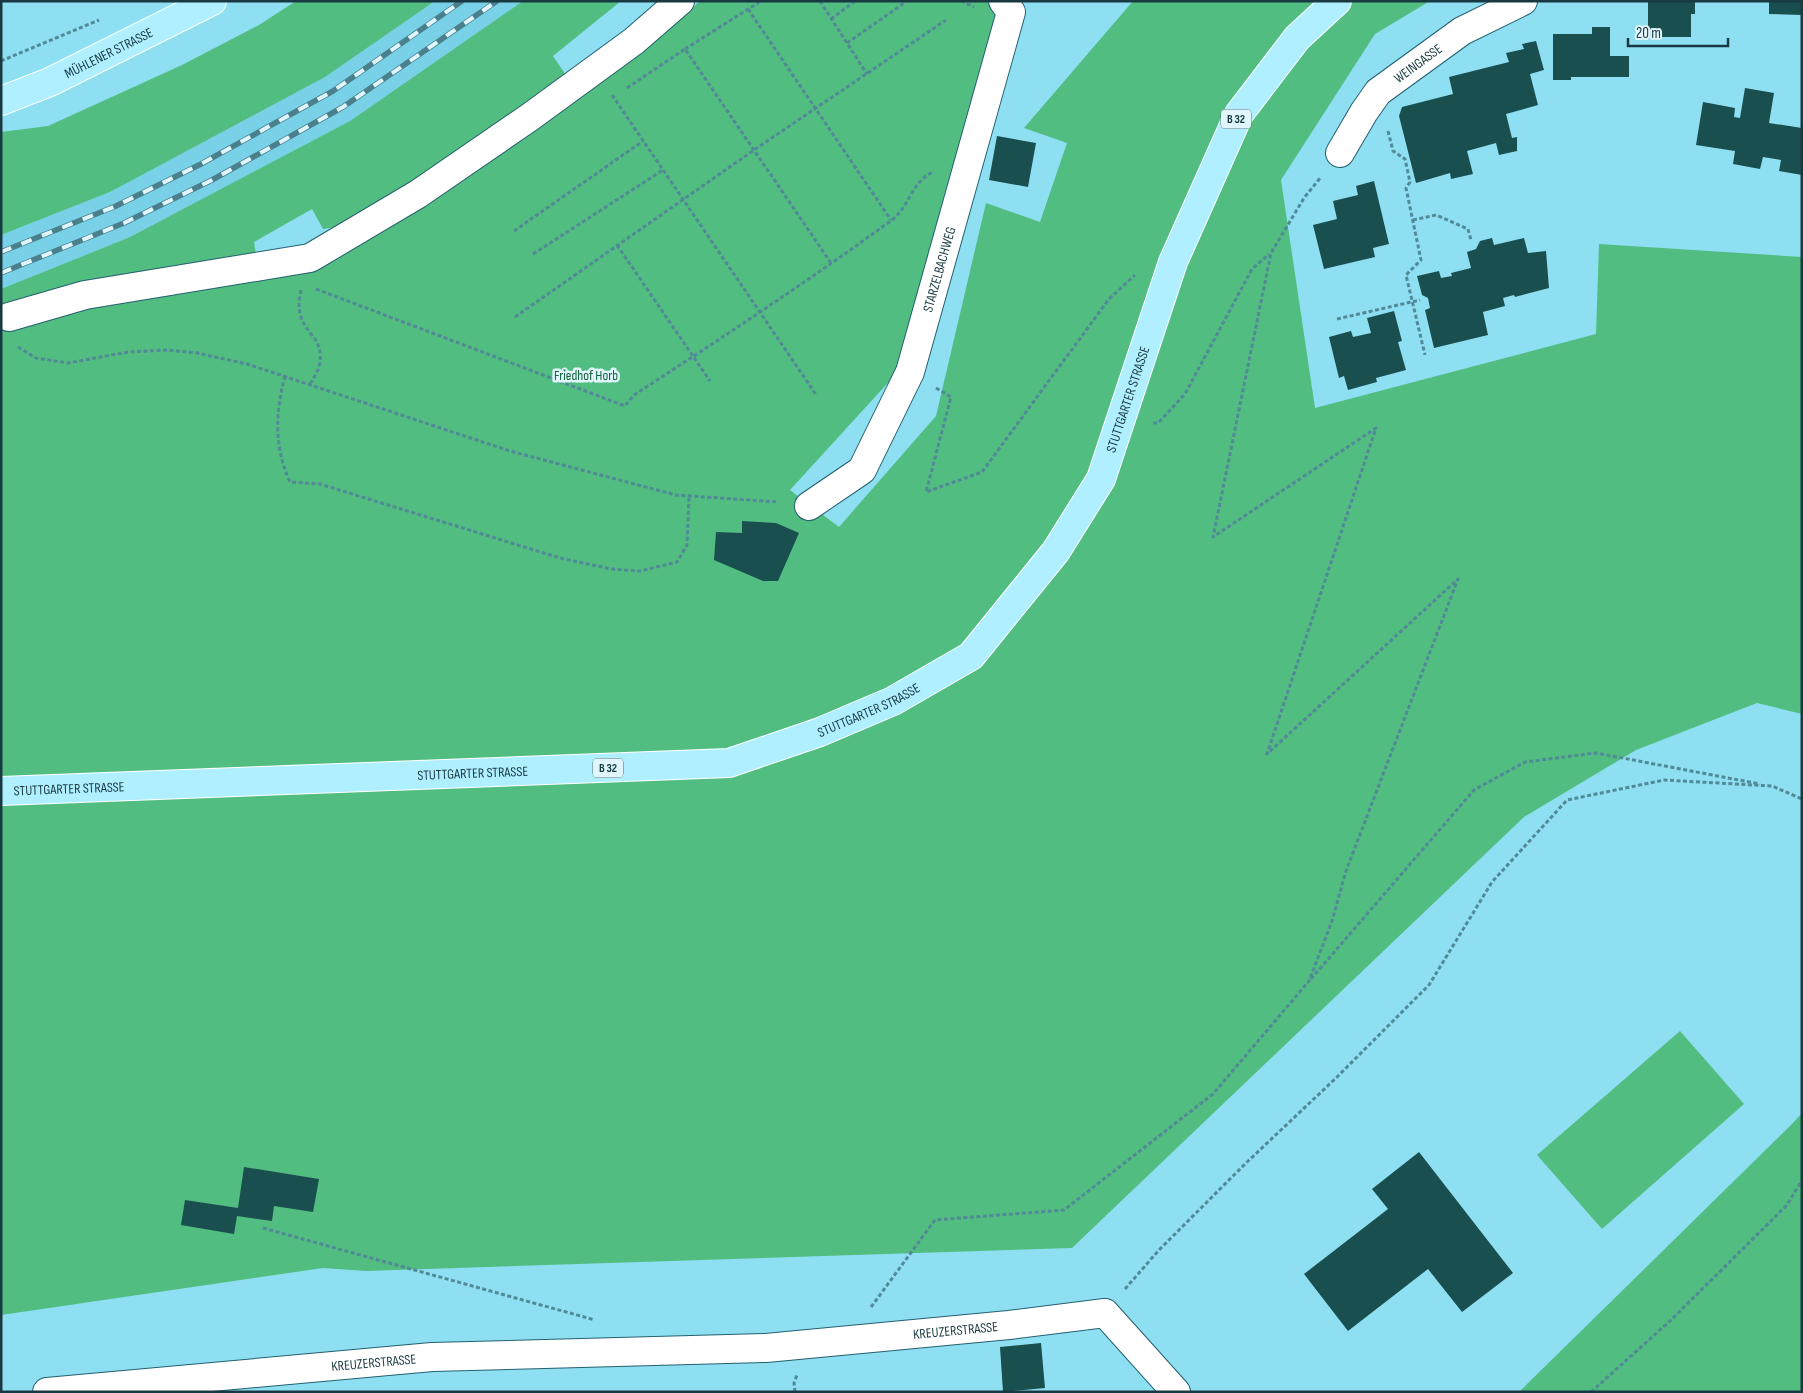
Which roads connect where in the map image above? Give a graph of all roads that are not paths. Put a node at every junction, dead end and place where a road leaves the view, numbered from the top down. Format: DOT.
graph roads {
  1 [pos="212,1"];
  2 [pos="680,1"];
  3 [pos="1003,1"];
  4 [pos="1337,1"];
  5 [pos="1523,1"];
  6 [pos="1,101"];
  7 [pos="1340,153"];
  8 [pos="9,317"];
  9 [pos="809,506"];
  10 [pos="1,791"];
  11 [pos="47,1392"];
  12 [pos="1176,1392"];
  1 -- 6 [label="main road, MÜHLENER STRASSE"];
  2 -- 8 [label="street"];
  3 -- 9 [label="street, STARZELBACHWEG"];
  4 -- 10 [label="main road, STUTTGARTER STRASSE / B 32"];
  5 -- 7 [label="street, WEINGASSE"];
  11 -- 12 [label="street, KREUZERSTRASSE"];
}
